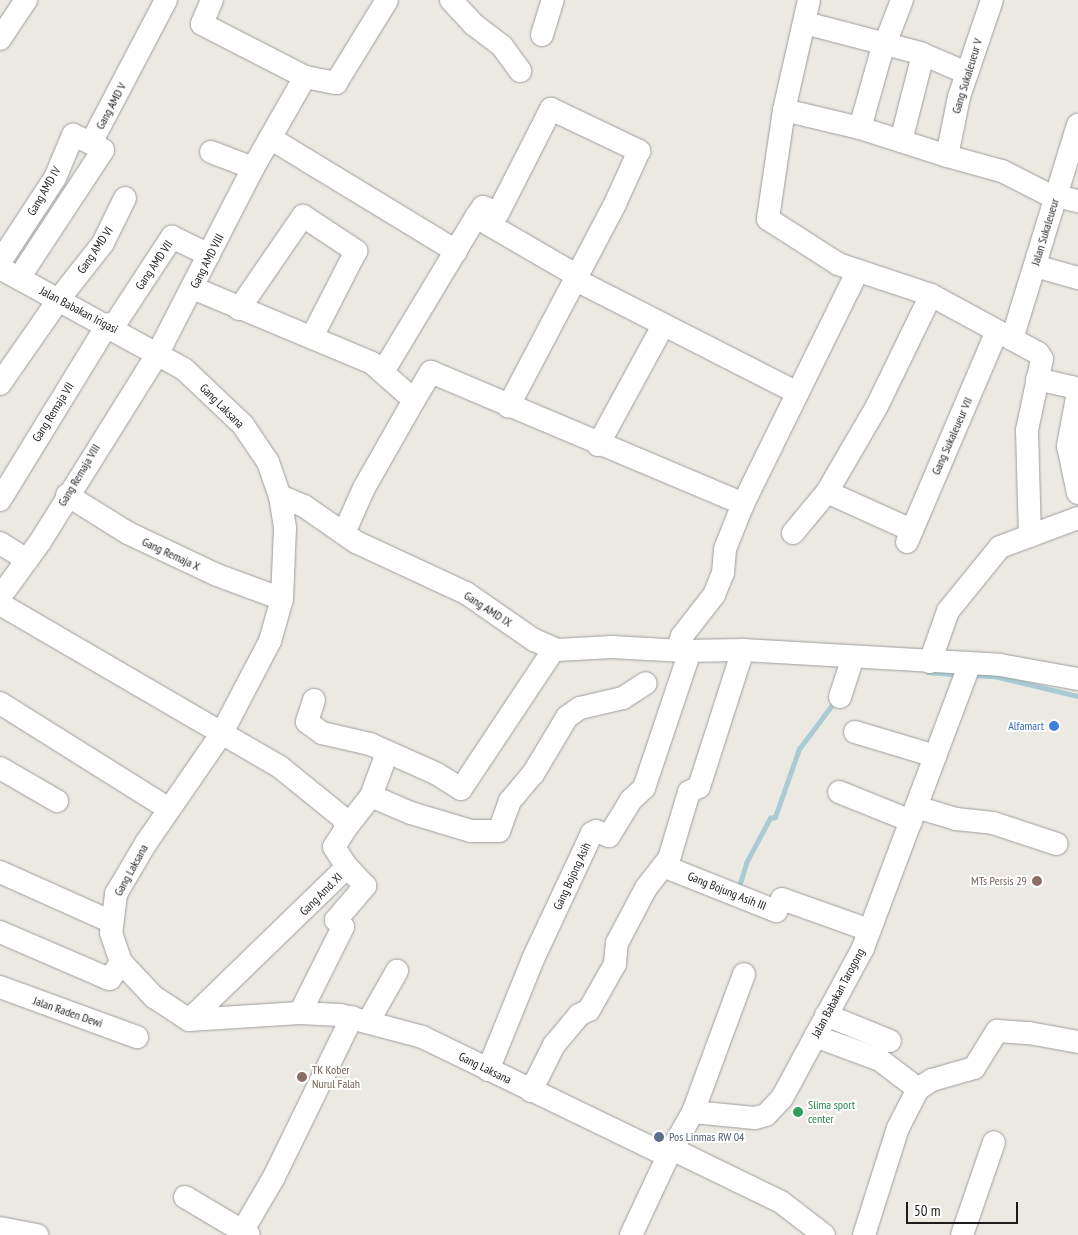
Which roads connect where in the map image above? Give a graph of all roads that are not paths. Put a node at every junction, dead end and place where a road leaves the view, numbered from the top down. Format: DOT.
graph roads {
  1 [pos="26,0"];
  2 [pos="166,0"];
  3 [pos="212,0"];
  4 [pos="387,0"];
  5 [pos="451,0"];
  6 [pos="553,0"];
  7 [pos="809,0"];
  8 [pos="902,0"];
  9 [pos="992,0"];
  10 [pos="805,23"];
  11 [pos="542,35"];
  12 [pos="0,39"];
  13 [pos="886,45"];
  14 [pos="923,55"];
  15 [pos="520,71"];
  16 [pos="967,73"];
  17 [pos="305,77"];
  18 [pos="784,110"];
  19 [pos="860,128"];
  20 [pos="1076,135"];
  21 [pos="270,138"];
  22 [pos="901,141"];
  23 [pos="91,143"];
  24 [pos="211,152"];
  25 [pos="947,156"];
  26 [pos="254,168"];
  27 [pos="1056,197"];
  28 [pos="126,198"];
  29 [pos="1078,202"];
  30 [pos="476,217"];
  31 [pos="456,251"];
  32 [pos="209,255"];
  33 [pos="0,262"];
  34 [pos="1035,266"];
  35 [pos="857,272"];
  36 [pos="9,273"];
  37 [pos="575,277"];
  38 [pos="1078,278"];
  39 [pos="193,288"];
  40 [pos="931,295"];
  41 [pos="59,299"];
  42 [pos="239,310"];
  43 [pos="110,326"];
  44 [pos="663,326"];
  45 [pos="1004,335"];
  46 [pos="312,337"];
  47 [pos="158,353"];
  48 [pos="384,370"];
  49 [pos="1037,379"];
  50 [pos="0,384"];
  51 [pos="798,393"];
  52 [pos="414,400"];
  53 [pos="508,407"];
  54 [pos="598,445"];
  55 [pos="827,492"];
  56 [pos="1078,493"];
  57 [pos="67,495"];
  58 [pos="280,496"];
  59 [pos="0,500"];
  60 [pos="743,504"];
  61 [pos="1078,518"];
  62 [pos="344,533"];
  63 [pos="793,534"];
  64 [pos="1030,536"];
  65 [pos="0,543"];
  66 [pos="27,560"];
  67 [pos="0,597"];
  68 [pos="282,599"];
  69 [pos="0,604"];
  70 [pos="554,649"];
  71 [pos="743,650"];
  72 [pos="685,654"];
  73 [pos="854,657"];
  74 [pos="930,662"];
  75 [pos="970,664"];
  76 [pos="1078,679"];
  77 [pos="646,683"];
  78 [pos="840,697"];
  79 [pos="314,700"];
  80 [pos="0,703"];
  81 [pos="854,732"];
  82 [pos="222,733"];
  83 [pos="387,753"];
  84 [pos="935,756"];
  85 [pos="0,768"];
  86 [pos="839,792"];
  87 [pos="371,796"];
  88 [pos="57,801"];
  89 [pos="169,808"];
  90 [pos="913,814"];
  91 [pos="346,828"];
  92 [pos="1057,844"];
  93 [pos="664,866"];
  94 [pos="347,867"];
  95 [pos="0,872"];
  96 [pos="112,922"];
  97 [pos="869,930"];
  98 [pos="0,932"];
  99 [pos="121,962"];
  100 [pos="397,971"];
  101 [pos="744,974"];
  102 [pos="0,987"];
  103 [pos="300,1014"];
  104 [pos="826,1015"];
  105 [pos="360,1019"];
  106 [pos="189,1020"];
  107 [pos="815,1036"];
  108 [pos="137,1037"];
  109 [pos="890,1041"];
  110 [pos="1078,1042"];
  111 [pos="488,1070"];
  112 [pos="918,1089"];
  113 [pos="531,1090"];
  114 [pos="692,1112"];
  115 [pos="994,1142"];
  116 [pos="673,1147"];
  117 [pos="185,1197"];
  118 [pos="0,1228"];
  119 [pos="246,1232"];
  120 [pos="37,1235"];
  121 [pos="631,1235"];
  122 [pos="824,1235"];
  123 [pos="864,1235"];
  124 [pos="962,1235"];
  1 -- 12 [label="street"];
  2 -- 23 [label="street, Gang AMD V"];
  3 -- 17 [label="street"];
  4 -- 17 [label="street"];
  5 -- 15 [label="street"];
  6 -- 11 [label="street"];
  7 -- 10 [label="street"];
  8 -- 13 [label="street"];
  9 -- 16 [label="street, Gang Sukaleueur V"];
  10 -- 13 [label="street"];
  10 -- 18 [label="street"];
  13 -- 14 [label="street"];
  13 -- 19 [label="street"];
  14 -- 16 [label="street"];
  14 -- 22 [label="street"];
  16 -- 25 [label="street, Gang Sukaleueur V"];
  17 -- 21 [label="street, Gang AMD VIII"];
  18 -- 19 [label="street"];
  18 -- 35 [label="street"];
  19 -- 22 [label="street"];
  20 -- 27 [label="street, Jalan Sukaleueur"];
  21 -- 26 [label="street, Gang AMD VIII"];
  21 -- 31 [label="street"];
  22 -- 25 [label="street"];
  23 -- 33 [label="street, Gang AMD IV"];
  23 -- 36 [label="street, Gang AMD V"];
  24 -- 26 [label="street"];
  25 -- 27 [label="street"];
  26 -- 32 [label="street, Gang AMD VIII"];
  27 -- 29 [label="street"];
  27 -- 34 [label="street, Jalan Sukaleueur"];
  28 -- 41 [label="street, Gang AMD VI"];
  30 -- 31 [label="street"];
  30 -- 37 [label="street"];
  30 -- 37 [label="street"];
  31 -- 48 [label="street"];
  32 -- 39 [label="street, Gang AMD VIII"];
  32 -- 43 [label="street, Gang AMD VII"];
  34 -- 38 [label="street"];
  34 -- 45 [label="street, Jalan Sukaleueur"];
  35 -- 40 [label="street"];
  35 -- 51 [label="street"];
  36 -- 41 [label="street, Jalan Babakan Irigasi"];
  37 -- 44 [label="street"];
  37 -- 53 [label="street"];
  39 -- 42 [label="street"];
  39 -- 47 [label="street, Gang AMD VIII"];
  40 -- 45 [label="street"];
  40 -- 55 [label="street"];
  41 -- 43 [label="street, Jalan Babakan Irigasi"];
  41 -- 50 [label="street, Gang AMD VI"];
  42 -- 46 [label="street"];
  42 -- 46 [label="street"];
  43 -- 47 [label="street, Jalan Babakan Irigasi"];
  43 -- 59 [label="street, Gang Remaja VII"];
  44 -- 51 [label="street"];
  44 -- 54 [label="street"];
  45 -- 49 [label="street"];
  45 -- 55 [label="street, Gang Sukaleueur VII"];
  46 -- 48 [label="street"];
  47 -- 57 [label="street, Gang Remaja VIII"];
  47 -- 58 [label="street, Gang Laksana"];
  48 -- 52 [label="street"];
  49 -- 56 [label="street"];
  49 -- 64 [label="street"];
  51 -- 60 [label="street"];
  52 -- 53 [label="street"];
  52 -- 62 [label="street"];
  53 -- 54 [label="street"];
  54 -- 60 [label="street"];
  55 -- 63 [label="street"];
  57 -- 66 [label="street, Gang Remaja VIII"];
  57 -- 68 [label="street, Gang Remaja X"];
  58 -- 62 [label="street, Gang AMD IX"];
  58 -- 68 [label="street, Gang Laksana"];
  60 -- 72 [label="street"];
  61 -- 64 [label="street"];
  62 -- 70 [label="street, Gang AMD IX"];
  64 -- 74 [label="street"];
  65 -- 66 [label="street"];
  66 -- 67 [label="street, Gang Remaja VIII"];
  68 -- 82 [label="street, Gang Laksana"];
  69 -- 82 [label="street"];
  70 -- 72 [label="street, Gang AMD IX"];
  70 -- 83 [label="street"];
  71 -- 72 [label="street"];
  71 -- 73 [label="street"];
  71 -- 93 [label="street"];
  72 -- 111 [label="street, Gang Bojong Asih"];
  73 -- 74 [label="street"];
  73 -- 78 [label="street"];
  74 -- 75 [label="street"];
  75 -- 76 [label="street"];
  75 -- 84 [label="street, Jalan Babakan Tarogong"];
  77 -- 87 [label="street"];
  79 -- 83 [label="street"];
  80 -- 89 [label="street"];
  81 -- 84 [label="street"];
  82 -- 89 [label="street, Gang Laksana"];
  82 -- 91 [label="street"];
  83 -- 87 [label="street"];
  84 -- 90 [label="street, Jalan Babakan Tarogong"];
  85 -- 88 [label="street"];
  86 -- 90 [label="street"];
  87 -- 91 [label="street"];
  89 -- 96 [label="street, Gang Laksana"];
  90 -- 92 [label="street"];
  90 -- 97 [label="street, Jalan Babakan Tarogong"];
  91 -- 94 [label="street, Gang Amd. XI"];
  93 -- 97 [label="street, Gang Bojung Asih III"];
  93 -- 113 [label="street"];
  94 -- 103 [label="street"];
  94 -- 106 [label="street, Gang Amd. XI"];
  95 -- 96 [label="street"];
  96 -- 99 [label="street, Gang Laksana"];
  97 -- 104 [label="street, Jalan Babakan Tarogong"];
  98 -- 99 [label="street"];
  99 -- 106 [label="street, Gang Laksana"];
  100 -- 105 [label="street"];
  101 -- 114 [label="street"];
  102 -- 108 [label="street, Jalan Raden Dewi"];
  103 -- 105 [label="street, Gang Laksana"];
  103 -- 106 [label="street, Gang Laksana"];
  104 -- 107 [label="street, Jalan Babakan Tarogong"];
  104 -- 109 [label="street"];
  105 -- 111 [label="street, Gang Laksana"];
  105 -- 119 [label="street"];
  107 -- 112 [label="street"];
  107 -- 114 [label="street, Jalan Babakan Tarogong"];
  110 -- 112 [label="street"];
  111 -- 113 [label="street, Gang Laksana"];
  112 -- 123 [label="street"];
  113 -- 116 [label="street, Gang Laksana"];
  114 -- 116 [label="street"];
  115 -- 124 [label="street"];
  116 -- 121 [label="street"];
  116 -- 122 [label="street, Gang Laksana"];
  117 -- 119 [label="street"];
  118 -- 120 [label="street"];
}
